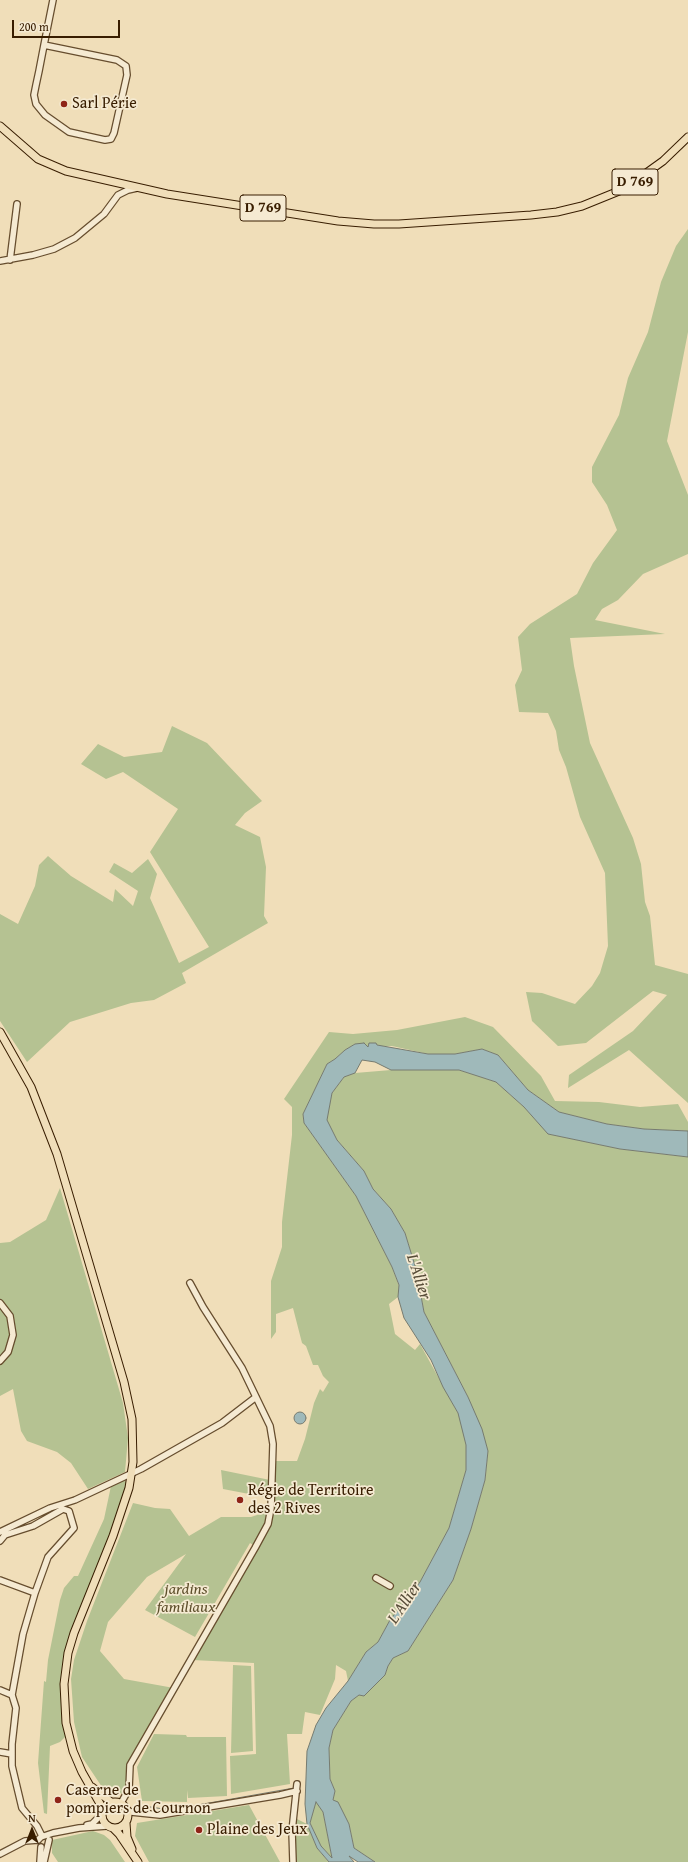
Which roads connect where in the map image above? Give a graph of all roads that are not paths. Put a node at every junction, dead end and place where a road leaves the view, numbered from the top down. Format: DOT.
graph roads {
  1 [pos="53,0"];
  2 [pos="44,45"];
  3 [pos="0,126"];
  4 [pos="688,137"];
  5 [pos="138,188"];
  6 [pos="17,204"];
  7 [pos="10,260"];
  8 [pos="0,261"];
  9 [pos="0,1032"];
  10 [pos="190,1283"];
  11 [pos="0,1303"];
  12 [pos="0,1361"];
  13 [pos="256,1397"];
  14 [pos="132,1474"];
  15 [pos="0,1532"];
  16 [pos="0,1541"];
  17 [pos="376,1578"];
  18 [pos="0,1580"];
  19 [pos="390,1586"];
  20 [pos="35,1593"];
  21 [pos="0,1690"];
  22 [pos="12,1695"];
  23 [pos="0,1752"];
  24 [pos="12,1754"];
  25 [pos="89,1784"];
  26 [pos="297,1784"];
  27 [pos="297,1791"];
  28 [pos="280,1796"];
  29 [pos="111,1802"];
  30 [pos="296,1802"];
  31 [pos="121,1803"];
  32 [pos="127,1810"];
  33 [pos="102,1812"];
  34 [pos="126,1823"];
  35 [pos="110,1827"];
  36 [pos="79,1828"];
  37 [pos="43,1838"];
  38 [pos="44,1846"];
  39 [pos="0,1854"];
  40 [pos="137,1861"];
  41 [pos="40,1862"];
  42 [pos="44,1862"];
  43 [pos="292,1862"];
  1 -- 2 [label="street"];
  2 -- 2 [label="street"];
  3 -- 5 [label="main road, D 769"];
  4 -- 5 [label="main road, D 769"];
  5 -- 7 [label="street"];
  6 -- 7 [label="street"];
  7 -- 8 [label="street"];
  9 -- 14 [label="main road"];
  10 -- 13 [label="street"];
  11 -- 12 [label="street"];
  13 -- 14 [label="street"];
  13 -- 31 [label="street"];
  14 -- 15 [label="street"];
  14 -- 25 [label="main road"];
  16 -- 20 [label="street"];
  17 -- 19 [label="street"];
  18 -- 20 [label="street"];
  20 -- 22 [label="street"];
  21 -- 22 [label="street"];
  22 -- 24 [label="street"];
  23 -- 24 [label="street"];
  24 -- 37 [label="street"];
  25 -- 29 [label="main road"];
  25 -- 33 [label="main road"];
  26 -- 27 [label="street"];
  27 -- 28 [label="street"];
  27 -- 30 [label="street"];
  28 -- 30 [label="street"];
  28 -- 32 [label="street"];
  29 -- 31 [label="main road"];
  29 -- 33 [label="main road"];
  30 -- 43 [label="street"];
  31 -- 32 [label="main road"];
  32 -- 34 [label="main road"];
  33 -- 35 [label="main road"];
  33 -- 36 [label="street"];
  34 -- 35 [label="main road"];
  34 -- 40 [label="main road"];
  35 -- 36 [label="street"];
  35 -- 40 [label="main road"];
  36 -- 37 [label="street"];
  37 -- 38 [label="street"];
  37 -- 38 [label="street"];
  37 -- 39 [label="street"];
  38 -- 41 [label="street"];
  38 -- 42 [label="street"];
}
